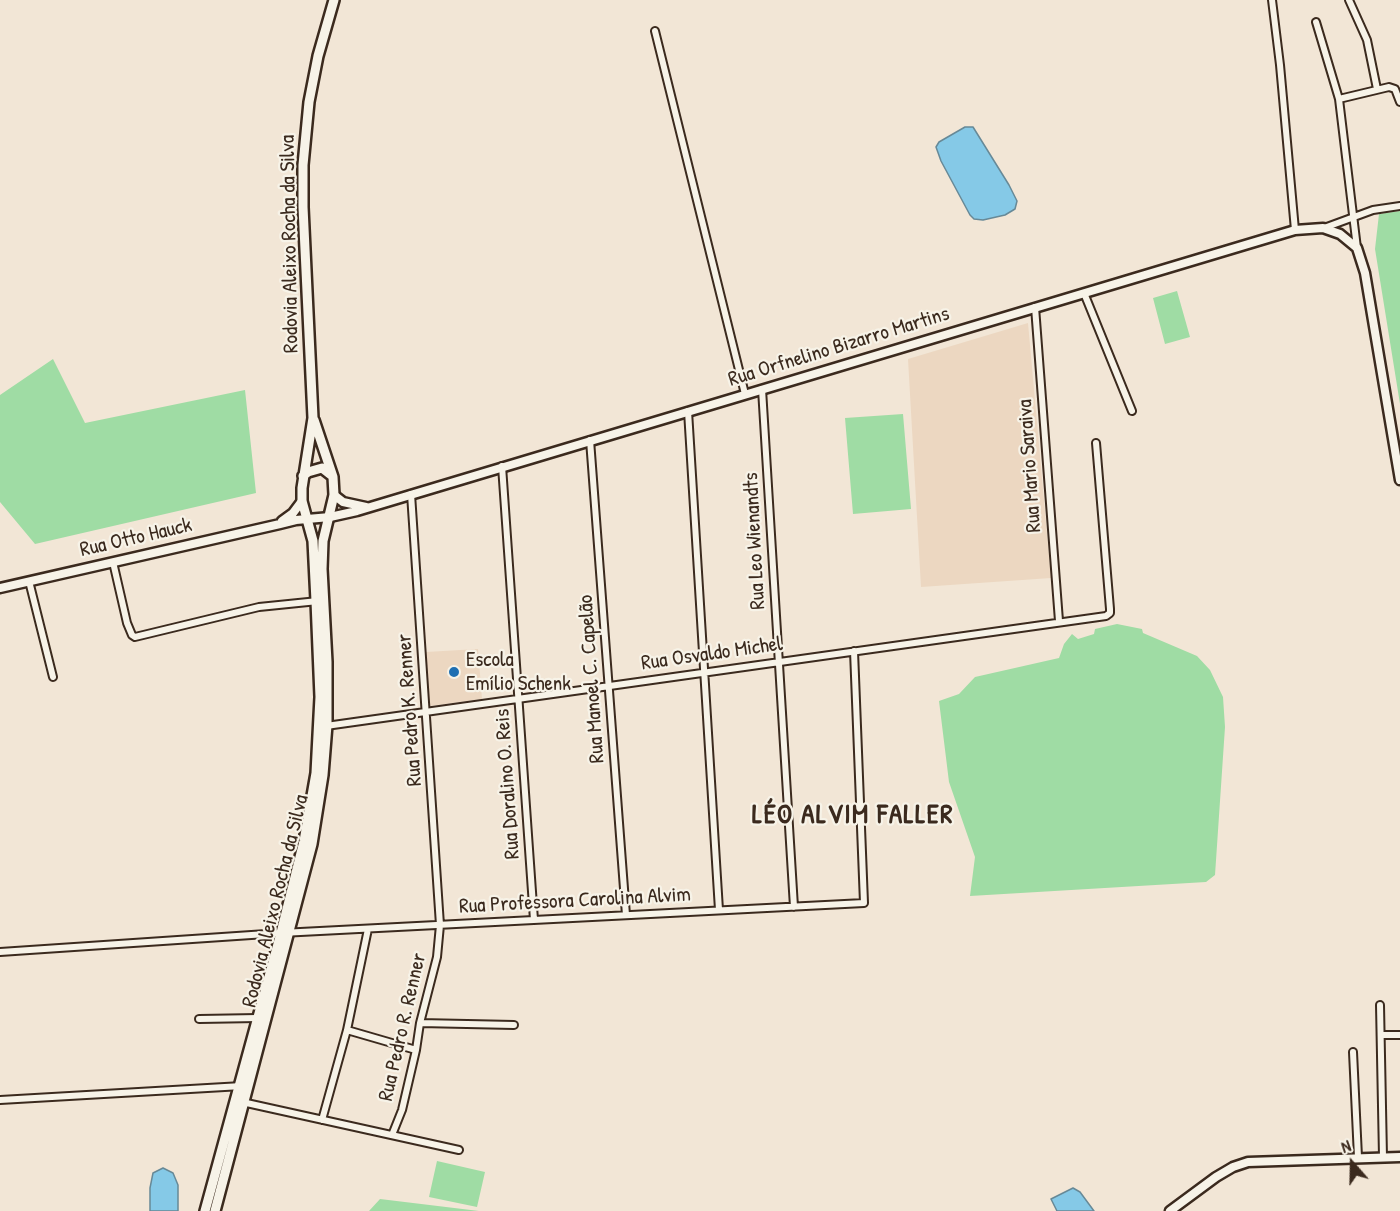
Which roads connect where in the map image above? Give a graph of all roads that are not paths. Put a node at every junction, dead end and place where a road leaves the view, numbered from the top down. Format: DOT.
graph roads {
  1 [pos="334,0"];
  2 [pos="1272,0"];
  3 [pos="1349,0"];
  4 [pos="1316,22"];
  5 [pos="655,31"];
  6 [pos="1377,89"];
  7 [pos="1339,99"];
  8 [pos="1400,102"];
  9 [pos="1400,206"];
  10 [pos="1354,216"];
  11 [pos="1323,228"];
  12 [pos="1294,230"];
  13 [pos="1357,248"];
  14 [pos="1083,293"];
  15 [pos="1035,307"];
  16 [pos="762,389"];
  17 [pos="745,394"];
  18 [pos="688,411"];
  19 [pos="1132,411"];
  20 [pos="313,418"];
  21 [pos="590,440"];
  22 [pos="1096,443"];
  23 [pos="502,466"];
  24 [pos="303,476"];
  25 [pos="333,477"];
  26 [pos="1400,480"];
  27 [pos="411,494"];
  28 [pos="334,495"];
  29 [pos="302,501"];
  30 [pos="366,507"];
  31 [pos="330,518"];
  32 [pos="309,519"];
  33 [pos="280,524"];
  34 [pos="113,562"];
  35 [pos="29,581"];
  36 [pos="0,588"];
  37 [pos="319,601"];
  38 [pos="1059,621"];
  39 [pos="854,651"];
  40 [pos="779,661"];
  41 [pos="704,672"];
  42 [pos="53,678"];
  43 [pos="609,685"];
  44 [pos="518,698"];
  45 [pos="426,711"];
  46 [pos="323,726"];
  47 [pos="794,906"];
  48 [pos="719,910"];
  49 [pos="626,915"];
  50 [pos="534,920"];
  51 [pos="440,925"];
  52 [pos="368,929"];
  53 [pos="285,933"];
  54 [pos="0,952"];
  55 [pos="1380,1005"];
  56 [pos="258,1018"];
  57 [pos="199,1019"];
  58 [pos="420,1023"];
  59 [pos="514,1025"];
  60 [pos="347,1030"];
  61 [pos="1381,1035"];
  62 [pos="1400,1035"];
  63 [pos="416,1050"];
  64 [pos="1353,1052"];
  65 [pos="243,1087"];
  66 [pos="0,1100"];
  67 [pos="239,1102"];
  68 [pos="322,1120"];
  69 [pos="392,1135"];
  70 [pos="459,1150"];
  71 [pos="1400,1156"];
  72 [pos="1358,1157"];
  73 [pos="1383,1157"];
  74 [pos="205,1211"];
  75 [pos="214,1211"];
  76 [pos="1170,1211"];
  1 -- 20 [label="main road, Rodovia Aleixo Rocha da Silva"];
  2 -- 12 [label="street"];
  3 -- 6 [label="street"];
  4 -- 7 [label="street"];
  5 -- 17 [label="street"];
  6 -- 7 [label="street"];
  6 -- 8 [label="street"];
  7 -- 10 [label="street"];
  9 -- 10 [label="street"];
  10 -- 11 [label="street"];
  10 -- 13 [label="street"];
  11 -- 12 [label="street, Rua Orfnelino Bizarro Martins"];
  11 -- 13 [label="street"];
  12 -- 14 [label="street, Rua Orfnelino Bizarro Martins"];
  13 -- 26 [label="street"];
  14 -- 15 [label="street, Rua Orfnelino Bizarro Martins"];
  14 -- 19 [label="street"];
  15 -- 16 [label="street, Rua Orfnelino Bizarro Martins"];
  15 -- 38 [label="street, Rua Mario Saraiva"];
  16 -- 17 [label="street, Rua Orfnelino Bizarro Martins"];
  16 -- 40 [label="street, Rua Leo Wienandts"];
  17 -- 18 [label="street, Rua Orfnelino Bizarro Martins"];
  18 -- 21 [label="street, Rua Orfnelino Bizarro Martins"];
  18 -- 41 [label="street"];
  20 -- 24 [label="main road, Rodovia Aleixo Rocha da Silva"];
  20 -- 25 [label="main road, Rodovia Aleixo Rocha da Silva"];
  21 -- 23 [label="street, Rua Orfnelino Bizarro Martins"];
  21 -- 43 [label="street, Rua Manoel C. Capelão"];
  22 -- 38 [label="street, Rua Osvaldo Michel"];
  23 -- 27 [label="street, Rua Orfnelino Bizarro Martins"];
  23 -- 44 [label="street, Rua Doralino O. Reis"];
  24 -- 25 [label="main road"];
  24 -- 29 [label="main road, Rodovia Aleixo Rocha da Silva"];
  25 -- 28 [label="main road, Rodovia Aleixo Rocha da Silva"];
  27 -- 30 [label="street, Rua Orfnelino Bizarro Martins"];
  27 -- 45 [label="street, Rua Pedro K. Renner"];
  28 -- 30 [label="street"];
  28 -- 31 [label="main road, Rodovia Aleixo Rocha da Silva"];
  29 -- 32 [label="main road, Rodovia Aleixo Rocha da Silva"];
  29 -- 33 [label="street"];
  30 -- 31 [label="street, Rua Orfnelino Bizarro Martins"];
  31 -- 32 [label="street, Rua Orfnelino Bizarro Martins"];
  31 -- 37 [label="main road, Rodovia Aleixo Rocha da Silva"];
  32 -- 33 [label="street, Rua Orfnelino Bizarro Martins"];
  32 -- 37 [label="main road, Rodovia Aleixo Rocha da Silva"];
  33 -- 34 [label="street, Rua Otto Hauck"];
  34 -- 35 [label="street, Rua Otto Hauck"];
  34 -- 37 [label="street"];
  35 -- 36 [label="street, Rua Otto Hauck"];
  35 -- 42 [label="street"];
  37 -- 46 [label="main road, Rodovia Aleixo Rocha da Silva"];
  38 -- 39 [label="street, Rua Osvaldo Michel"];
  39 -- 40 [label="street, Rua Osvaldo Michel"];
  39 -- 47 [label="street, Rua Professora Carolina Alvim"];
  40 -- 41 [label="street, Rua Osvaldo Michel"];
  40 -- 47 [label="street, Rua Leo Wienandts"];
  41 -- 43 [label="street, Rua Osvaldo Michel"];
  41 -- 48 [label="street"];
  43 -- 44 [label="street, Rua Osvaldo Michel"];
  43 -- 49 [label="street, Rua Manoel C. Capelão"];
  44 -- 45 [label="street, Rua Osvaldo Michel"];
  44 -- 50 [label="street, Rua Doralino O. Reis"];
  45 -- 46 [label="street, Rua Osvaldo Michel"];
  45 -- 51 [label="street, Rua Pedro K. Renner"];
  46 -- 53 [label="main road, Rodovia Aleixo Rocha da Silva"];
  47 -- 48 [label="street, Rua Professora Carolina Alvim"];
  48 -- 49 [label="street, Rua Professora Carolina Alvim"];
  49 -- 50 [label="street, Rua Professora Carolina Alvim"];
  50 -- 51 [label="street, Rua Professora Carolina Alvim"];
  51 -- 52 [label="street, Rua Professora Carolina Alvim"];
  51 -- 58 [label="street, Rua Pedro R. Renner"];
  52 -- 53 [label="street, Rua Professora Carolina Alvim"];
  52 -- 60 [label="street"];
  53 -- 54 [label="street, Rua Professora Carolina Alvim"];
  53 -- 56 [label="main road, Rodovia Aleixo Rocha da Silva"];
  53 -- 65 [label="main road, Rodovia Aleixo Rocha da Silva"];
  55 -- 61 [label="street"];
  56 -- 57 [label="street"];
  56 -- 65 [label="main road, Rodovia Aleixo Rocha da Silva"];
  58 -- 59 [label="street"];
  58 -- 63 [label="street, Rua Pedro R. Renner"];
  60 -- 63 [label="street"];
  60 -- 68 [label="street"];
  61 -- 62 [label="street"];
  61 -- 73 [label="street"];
  63 -- 69 [label="street, Rua Pedro R. Renner"];
  64 -- 72 [label="street"];
  65 -- 66 [label="street"];
  65 -- 67 [label="main road, Rodovia Aleixo Rocha da Silva"];
  67 -- 68 [label="street"];
  67 -- 74 [label="main road, Rodovia Aleixo Rocha da Silva"];
  67 -- 75 [label="main road, Rodovia Aleixo Rocha da Silva"];
  68 -- 69 [label="street"];
  69 -- 70 [label="street"];
  71 -- 73 [label="street"];
  72 -- 73 [label="street"];
  72 -- 76 [label="street"];
}
